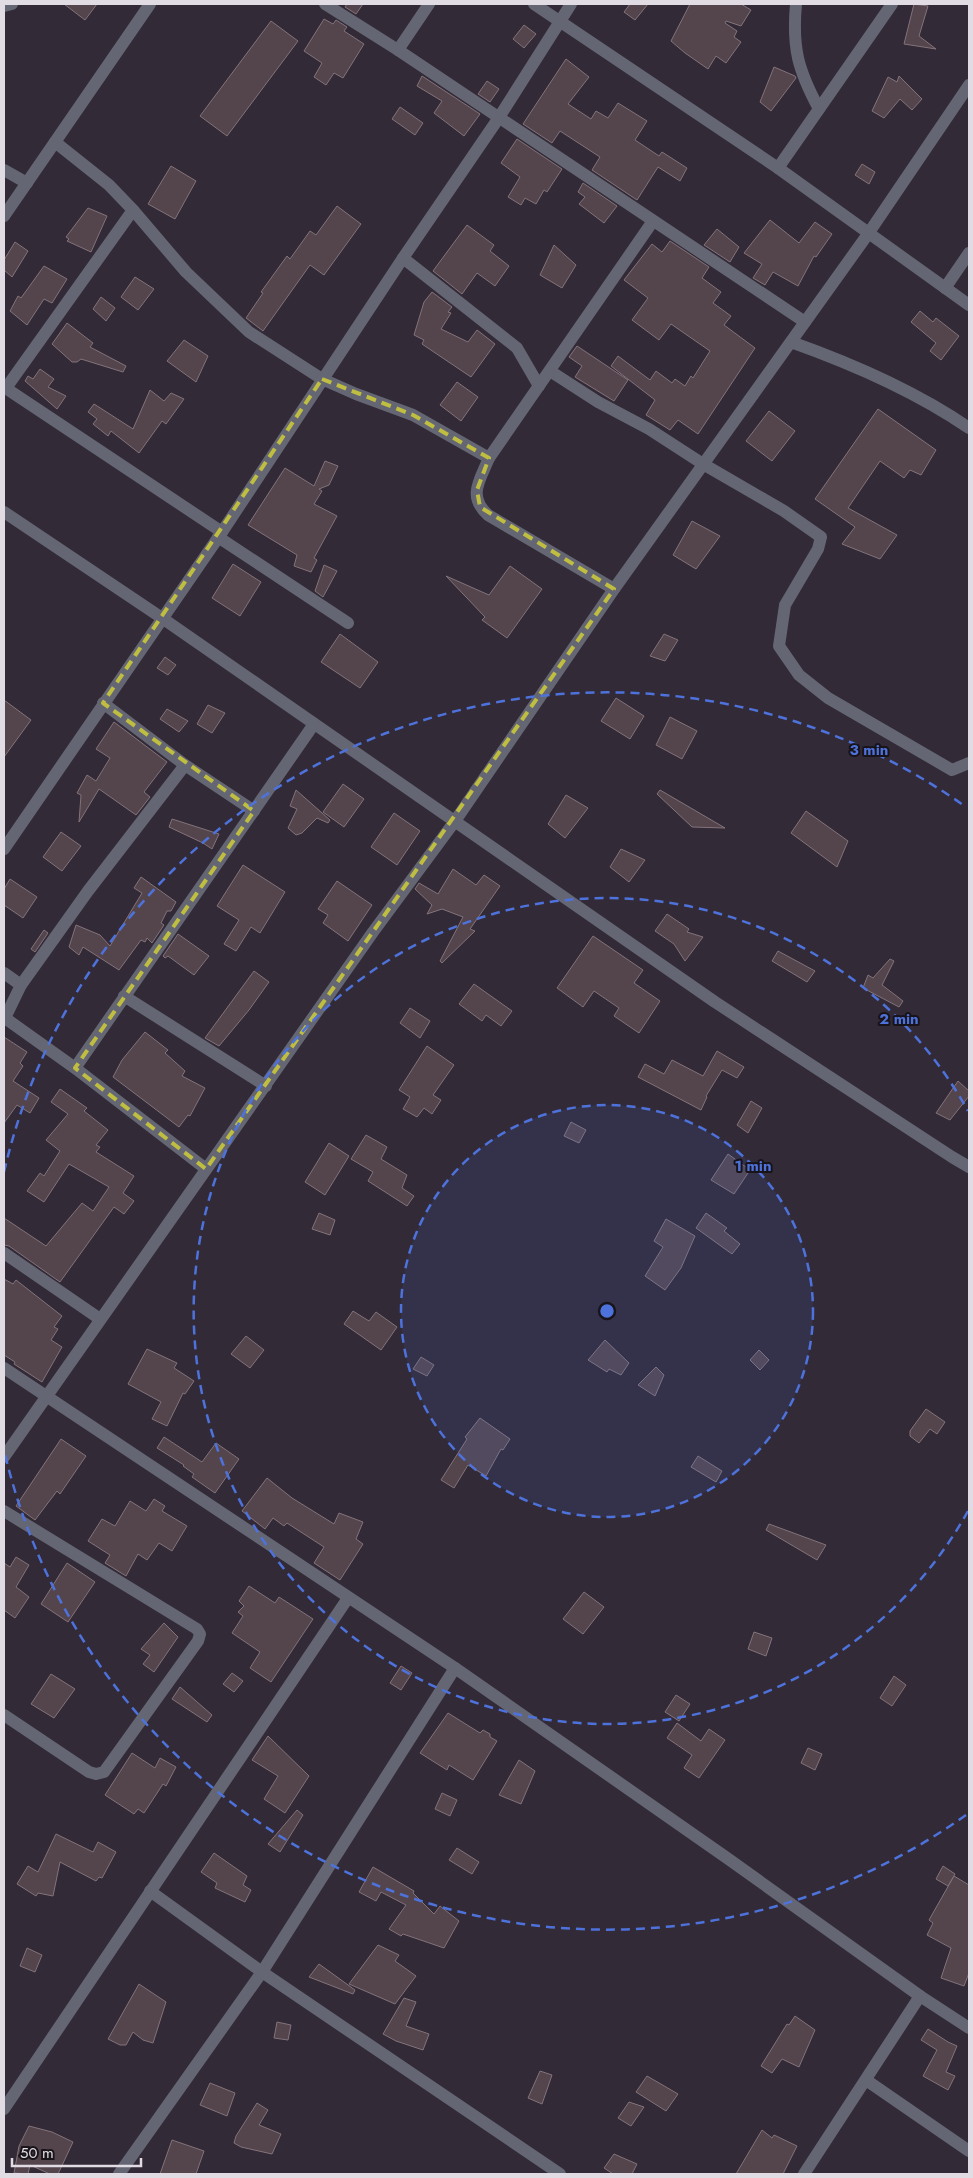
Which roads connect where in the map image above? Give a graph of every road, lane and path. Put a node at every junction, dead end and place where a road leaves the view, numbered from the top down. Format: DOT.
graph roads {
  1 [pos="12,4"];
  2 [pos="150,4"];
  3 [pos="326,4"];
  4 [pos="430,4"];
  5 [pos="534,4"];
  6 [pos="571,4"];
  7 [pos="796,4"];
  8 [pos="892,4"];
  9 [pos="4,6"];
  10 [pos="560,21"];
  11 [pos="398,50"];
  12 [pos="969,85"];
  13 [pos="819,109"];
  14 [pos="498,118"];
  15 [pos="55,142"];
  16 [pos="778,168"];
  17 [pos="4,170"];
  18 [pos="26,183"];
  19 [pos="133,210"];
  20 [pos="4,216"];
  21 [pos="653,221"];
  22 [pos="868,234"];
  23 [pos="969,253"];
  24 [pos="403,258"];
  25 [pos="945,288"];
  26 [pos="969,305"];
  27 [pos="805,322"];
  28 [pos="791,342"];
  29 [pos="550,371"];
  30 [pos="322,379"];
  31 [pos="539,386"];
  32 [pos="5,388"];
  33 [pos="969,428"];
  34 [pos="488,458"];
  35 [pos="703,464"];
  36 [pos="4,512"];
  37 [pos="220,534"];
  38 [pos="614,589"];
  39 [pos="162,618"];
  40 [pos="348,624"];
  41 [pos="103,703"];
  42 [pos="314,724"];
  43 [pos="969,763"];
  44 [pos="185,764"];
  45 [pos="254,811"];
  46 [pos="455,821"];
  47 [pos="4,849"];
  48 [pos="4,973"];
  49 [pos="21,986"];
  50 [pos="124,996"];
  51 [pos="4,1019"];
  52 [pos="75,1068"];
  53 [pos="266,1086"];
  54 [pos="969,1167"];
  55 [pos="206,1169"];
  56 [pos="4,1253"];
  57 [pos="100,1319"];
  58 [pos="4,1368"];
  59 [pos="47,1396"];
  60 [pos="4,1457"];
  61 [pos="4,1512"];
  62 [pos="348,1598"];
  63 [pos="455,1668"];
  64 [pos="4,1715"];
  65 [pos="150,1891"];
  66 [pos="262,1972"];
  67 [pos="920,1996"];
  68 [pos="969,2028"];
  69 [pos="866,2080"];
  70 [pos="6,2102"];
  71 [pos="969,2150"];
  72 [pos="120,2174"];
  73 [pos="560,2174"];
  74 [pos="804,2174"];
  1 -- 9 [label="street"];
  2 -- 15 [label="street"];
  3 -- 11 [label="street"];
  4 -- 11 [label="street"];
  5 -- 10 [label="street"];
  6 -- 10 [label="street"];
  7 -- 13 [label="street"];
  8 -- 13 [label="street"];
  10 -- 14 [label="street"];
  10 -- 16 [label="street"];
  11 -- 14 [label="street"];
  12 -- 22 [label="street"];
  13 -- 16 [label="street"];
  14 -- 21 [label="street"];
  14 -- 24 [label="street"];
  15 -- 18 [label="street"];
  15 -- 19 [label="street"];
  16 -- 22 [label="street"];
  17 -- 18 [label="street"];
  18 -- 20 [label="street"];
  19 -- 30 [label="street"];
  19 -- 32 [label="street"];
  21 -- 27 [label="street"];
  21 -- 29 [label="street"];
  22 -- 25 [label="street"];
  22 -- 27 [label="street"];
  23 -- 25 [label="street"];
  24 -- 30 [label="street"];
  24 -- 31 [label="street"];
  25 -- 26 [label="street"];
  27 -- 28 [label="street"];
  28 -- 33 [label="street"];
  28 -- 35 [label="street"];
  29 -- 31 [label="street"];
  29 -- 35 [label="street"];
  30 -- 34 [label="street"];
  30 -- 37 [label="street"];
  31 -- 34 [label="street"];
  32 -- 37 [label="street"];
  34 -- 38 [label="street"];
  35 -- 38 [label="street"];
  35 -- 43 [label="street"];
  36 -- 39 [label="street"];
  37 -- 39 [label="street"];
  37 -- 40 [label="street"];
  38 -- 46 [label="street"];
  39 -- 41 [label="street"];
  39 -- 42 [label="street"];
  41 -- 44 [label="street"];
  41 -- 47 [label="street"];
  42 -- 45 [label="street"];
  42 -- 46 [label="street"];
  44 -- 45 [label="street"];
  44 -- 49 [label="street"];
  45 -- 50 [label="street"];
  46 -- 53 [label="street"];
  46 -- 54 [label="street"];
  48 -- 49 [label="street"];
  49 -- 51 [label="street"];
  50 -- 52 [label="street"];
  50 -- 53 [label="street"];
  51 -- 52 [label="street"];
  52 -- 55 [label="street"];
  53 -- 55 [label="street"];
  55 -- 57 [label="street"];
  56 -- 57 [label="street"];
  57 -- 59 [label="street"];
  58 -- 59 [label="street"];
  59 -- 60 [label="street"];
  59 -- 62 [label="street"];
  61 -- 64 [label="street"];
  62 -- 63 [label="street"];
  62 -- 65 [label="street"];
  63 -- 66 [label="street"];
  63 -- 67 [label="street"];
  65 -- 66 [label="street"];
  65 -- 70 [label="street"];
  66 -- 72 [label="street"];
  66 -- 73 [label="street"];
  67 -- 68 [label="street"];
  67 -- 69 [label="street"];
  69 -- 71 [label="street"];
  69 -- 74 [label="street"];
}
